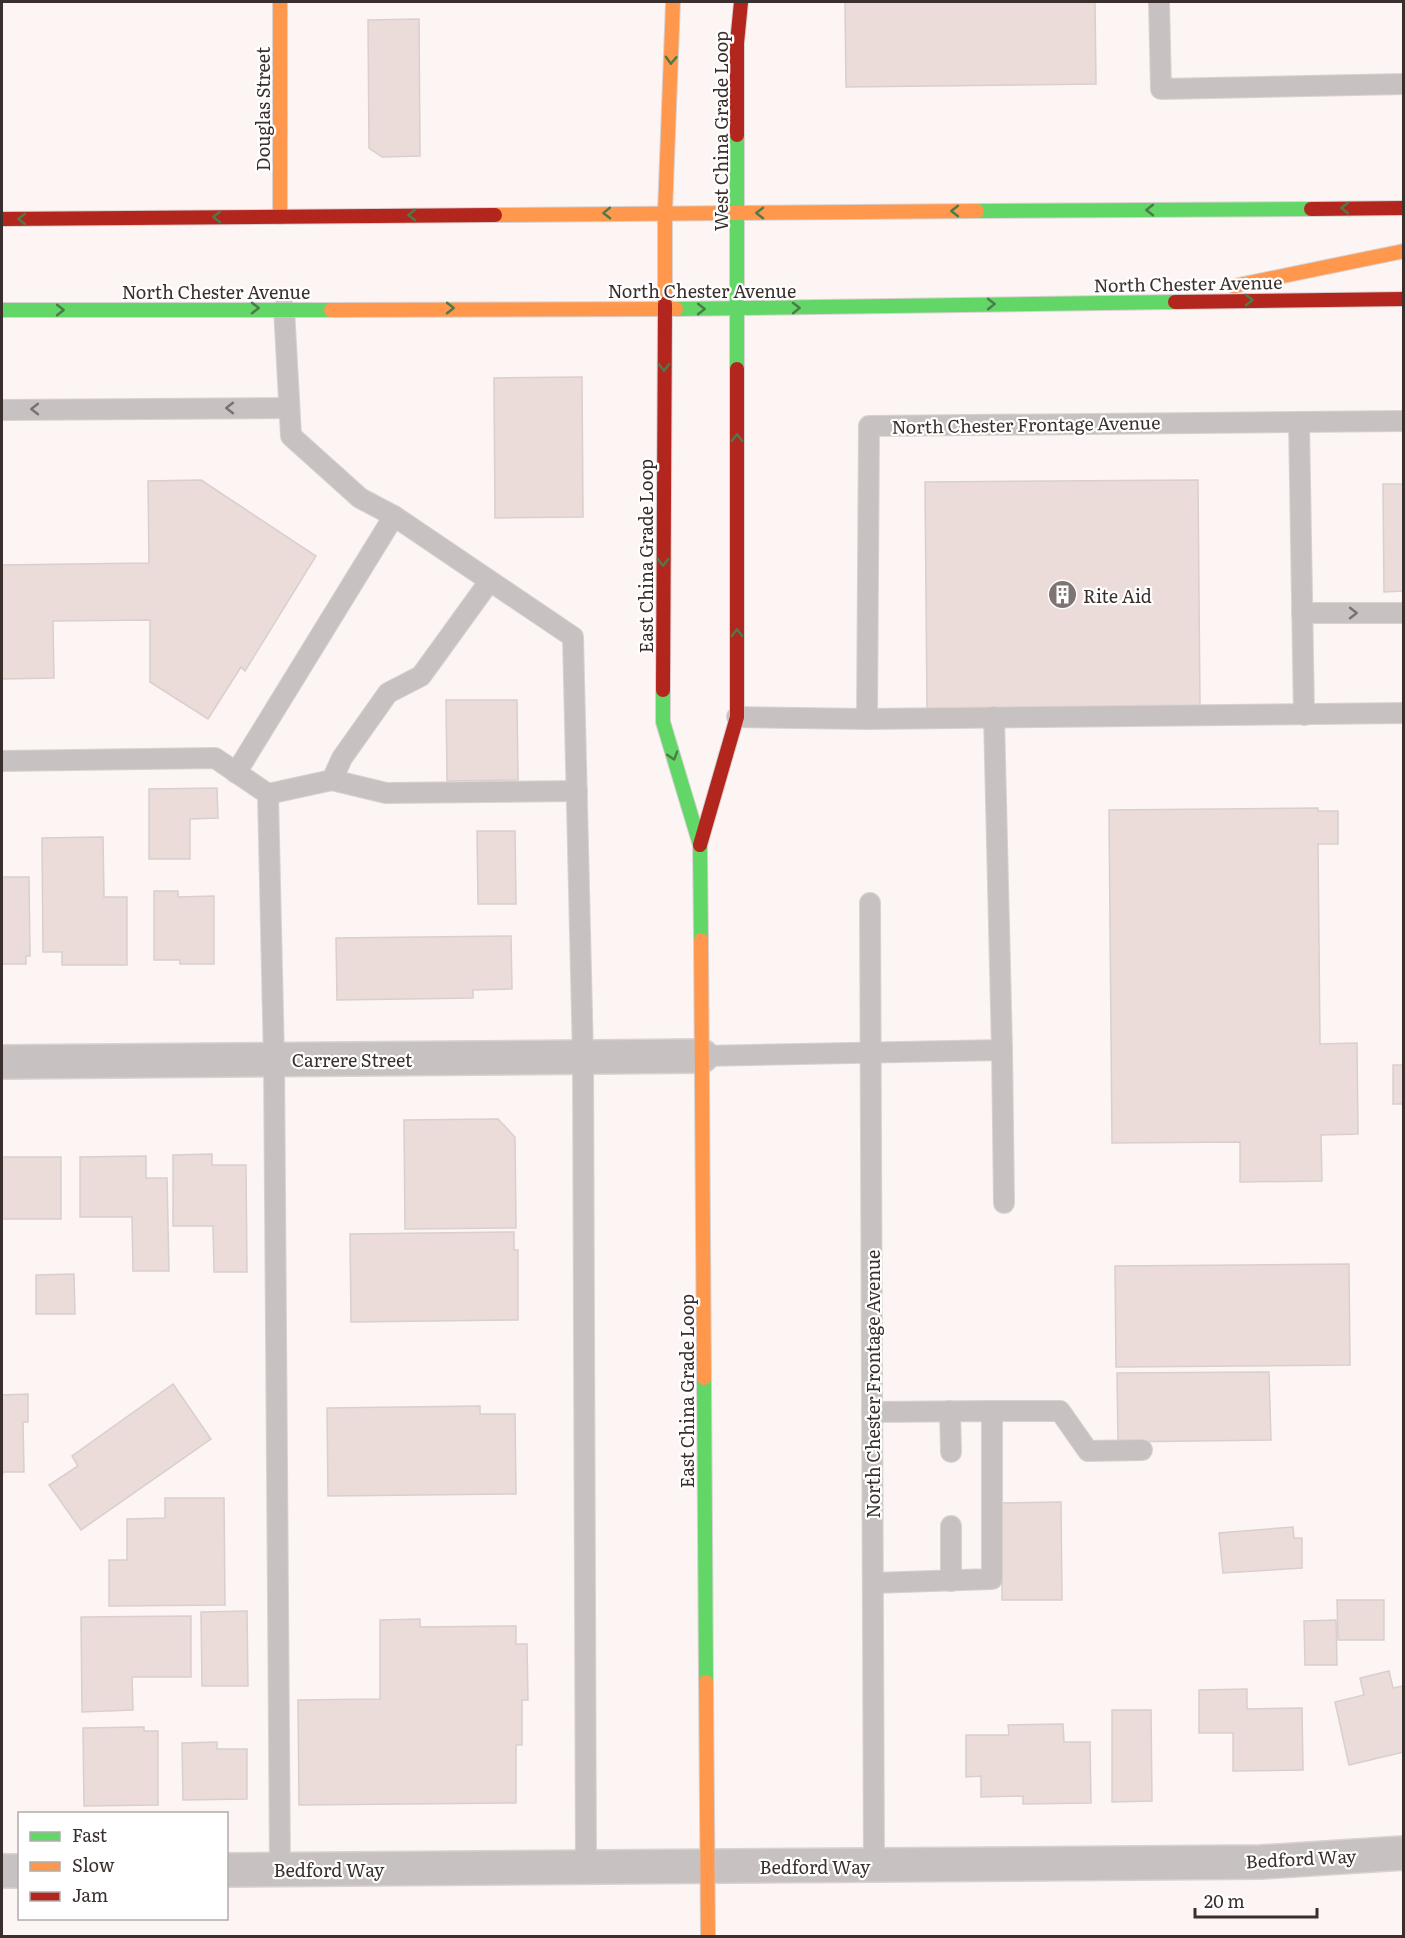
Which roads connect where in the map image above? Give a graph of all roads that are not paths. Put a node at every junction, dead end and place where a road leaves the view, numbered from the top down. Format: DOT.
graph roads {
  1 [pos="280,2"];
  2 [pos="673,2"];
  3 [pos="741,2"];
  4 [pos="1159,2"];
  5 [pos="1404,84"];
  6 [pos="1404,208"];
  7 [pos="665,212"];
  8 [pos="737,213"];
  9 [pos="280,217"];
  10 [pos="2,219"];
  11 [pos="1404,251"];
  12 [pos="737,261"];
  13 [pos="1404,299"];
  14 [pos="1162,301"];
  15 [pos="284,308"];
  16 [pos="665,309"];
  17 [pos="737,309"];
  18 [pos="2,310"];
  19 [pos="289,408"];
  20 [pos="2,410"];
  21 [pos="1404,421"];
  22 [pos="1299,422"];
  23 [pos="394,516"];
  24 [pos="489,582"];
  25 [pos="1302,613"];
  26 [pos="1404,613"];
  27 [pos="1404,713"];
  28 [pos="1304,715"];
  29 [pos="737,717"];
  30 [pos="994,717"];
  31 [pos="867,718"];
  32 [pos="2,761"];
  33 [pos="236,773"];
  34 [pos="332,780"];
  35 [pos="577,791"];
  36 [pos="268,794"];
  37 [pos="700,845"];
  38 [pos="870,903"];
  39 [pos="1002,1050"];
  40 [pos="871,1051"];
  41 [pos="702,1056"];
  42 [pos="583,1057"];
  43 [pos="274,1059"];
  44 [pos="2,1062"];
  45 [pos="1004,1203"];
  46 [pos="872,1412"];
  47 [pos="950,1412"];
  48 [pos="992,1412"];
  49 [pos="1142,1450"];
  50 [pos="951,1452"];
  51 [pos="951,1526"];
  52 [pos="951,1581"];
  53 [pos="873,1583"];
  54 [pos="1404,1853"];
  55 [pos="874,1866"];
  56 [pos="586,1867"];
  57 [pos="707,1867"];
  58 [pos="280,1869"];
  59 [pos="228,1870"];
  60 [pos="2,1871"];
  61 [pos="18,1871"];
  62 [pos="708,1936"];
  1 -- 9 [label="main road, Douglas Street"];
  2 -- 7 [label="main road, one-way"];
  3 -- 8 [label="main road, West China Grade Loop"];
  4 -- 5 [label="lane"];
  6 -- 8 [label="main road, one-way"];
  7 -- 8 [label="main road"];
  7 -- 9 [label="main road, one-way"];
  7 -- 16 [label="main road, East China Grade Loop"];
  8 -- 12 [label="main road, West China Grade Loop"];
  9 -- 10 [label="main road, one-way"];
  11 -- 14 [label="main road"];
  12 -- 17 [label="main road, East China Grade Loop"];
  14 -- 13 [label="main road, North Chester Avenue, one-way"];
  17 -- 14 [label="main road, North Chester Avenue, one-way"];
  15 -- 16 [label="main road, North Chester Avenue, one-way"];
  18 -- 15 [label="main road, North Chester Avenue, one-way"];
  15 -- 19 [label="lane"];
  16 -- 17 [label="main road, North Chester Avenue, one-way"];
  16 -- 37 [label="main road, East China Grade Loop, one-way"];
  29 -- 17 [label="main road, East China Grade Loop, one-way"];
  19 -- 20 [label="lane, one-way"];
  19 -- 23 [label="lane"];
  21 -- 22 [label="lane, North Chester Frontage Avenue"];
  22 -- 25 [label="lane"];
  22 -- 31 [label="lane, North Chester Frontage Avenue"];
  23 -- 24 [label="lane"];
  23 -- 33 [label="lane"];
  24 -- 34 [label="lane"];
  24 -- 35 [label="lane"];
  25 -- 26 [label="lane, one-way"];
  25 -- 28 [label="lane"];
  27 -- 28 [label="lane"];
  28 -- 30 [label="lane"];
  29 -- 31 [label="lane"];
  29 -- 37 [label="main road, East China Grade Loop"];
  30 -- 31 [label="lane"];
  30 -- 39 [label="lane"];
  32 -- 33 [label="lane"];
  33 -- 36 [label="lane"];
  34 -- 35 [label="lane"];
  34 -- 36 [label="lane"];
  35 -- 42 [label="lane"];
  36 -- 43 [label="lane"];
  37 -- 41 [label="main road, East China Grade Loop"];
  38 -- 40 [label="lane, North Chester Frontage Avenue"];
  39 -- 40 [label="lane"];
  39 -- 45 [label="lane"];
  40 -- 41 [label="lane"];
  40 -- 46 [label="lane, North Chester Frontage Avenue"];
  41 -- 42 [label="street, Carrere Street"];
  41 -- 57 [label="main road, East China Grade Loop"];
  42 -- 43 [label="street, Carrere Street"];
  42 -- 56 [label="lane"];
  43 -- 44 [label="street, Carrere Street"];
  43 -- 58 [label="lane"];
  46 -- 47 [label="lane"];
  46 -- 53 [label="lane, North Chester Frontage Avenue"];
  47 -- 48 [label="lane"];
  47 -- 50 [label="lane"];
  48 -- 49 [label="lane"];
  48 -- 52 [label="lane"];
  51 -- 52 [label="lane"];
  52 -- 53 [label="lane"];
  53 -- 55 [label="lane, North Chester Frontage Avenue"];
  54 -- 55 [label="street, Bedford Way"];
  55 -- 57 [label="street, Bedford Way"];
  56 -- 57 [label="street, Bedford Way"];
  56 -- 58 [label="street, Bedford Way"];
  57 -- 62 [label="main road, East China Grade Loop"];
  58 -- 59 [label="street, Bedford Way"];
  60 -- 61 [label="street"];
}
